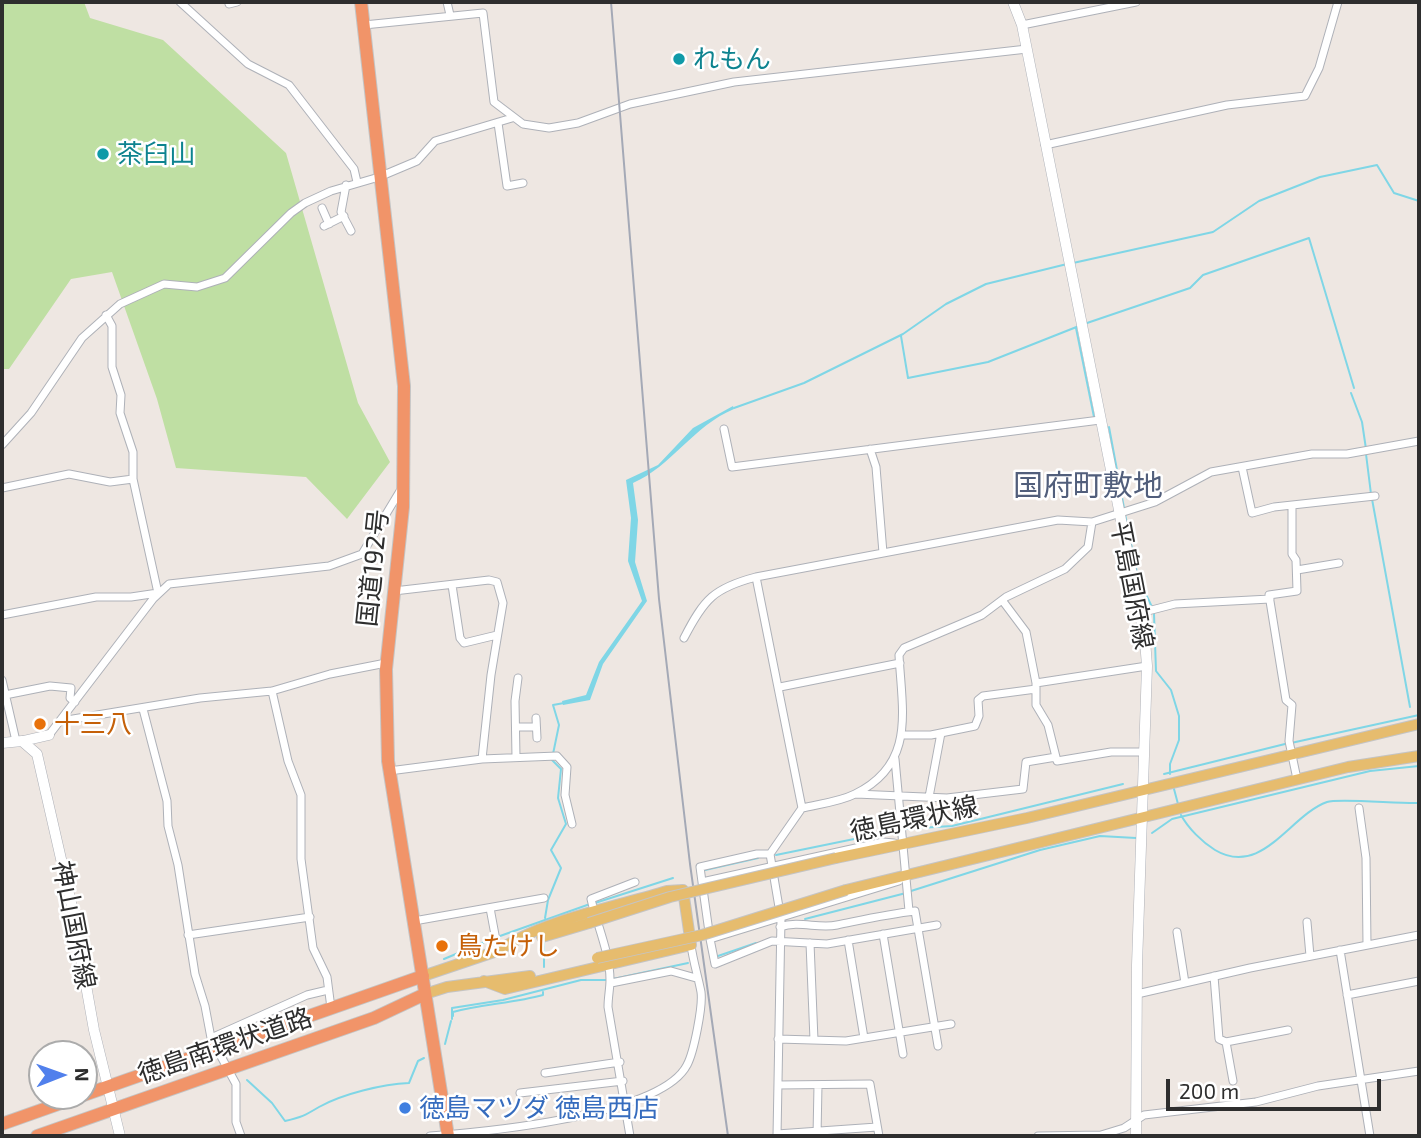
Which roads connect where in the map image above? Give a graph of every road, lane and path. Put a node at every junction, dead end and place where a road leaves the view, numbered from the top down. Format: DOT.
graph roads {
  1 [pos="180,2"];
  2 [pos="362,2"];
  3 [pos="447,2"];
  4 [pos="1013,2"];
  5 [pos="1136,2"];
  6 [pos="1338,2"];
  7 [pos="450,15"];
  8 [pos="364,25"];
  9 [pos="1022,25"];
  10 [pos="1027,48"];
  11 [pos="512,118"];
  12 [pos="498,123"];
  13 [pos="1045,145"];
  14 [pos="379,177"];
  15 [pos="357,182"];
  16 [pos="523,183"];
  17 [pos="346,186"];
  18 [pos="322,208"];
  19 [pos="344,216"];
  20 [pos="351,231"];
  21 [pos="106,315"];
  22 [pos="1100,420"];
  23 [pos="724,429"];
  24 [pos="1419,441"];
  25 [pos="2,445"];
  26 [pos="870,449"];
  27 [pos="1242,467"];
  28 [pos="133,479"];
  29 [pos="404,484"];
  30 [pos="2,488"];
  31 [pos="1373,497"];
  32 [pos="1292,506"];
  33 [pos="1123,513"];
  34 [pos="1092,523"];
  35 [pos="883,554"];
  36 [pos="1339,563"];
  37 [pos="1297,570"];
  38 [pos="756,577"];
  39 [pos="452,585"];
  40 [pos="394,591"];
  41 [pos="158,593"];
  42 [pos="1270,599"];
  43 [pos="1002,600"];
  44 [pos="1149,611"];
  45 [pos="2,615"];
  46 [pos="497,635"];
  47 [pos="684,638"];
  48 [pos="386,663"];
  49 [pos="900,663"];
  50 [pos="1147,666"];
  51 [pos="518,678"];
  52 [pos="1036,686"];
  53 [pos="780,687"];
  54 [pos="3,688"];
  55 [pos="272,691"];
  56 [pos="75,702"];
  57 [pos="143,709"];
  58 [pos="61,721"];
  59 [pos="1419,724"];
  60 [pos="516,727"];
  61 [pos="941,733"];
  62 [pos="50,735"];
  63 [pos="902,735"];
  64 [pos="537,738"];
  65 [pos="19,741"];
  66 [pos="2,743"];
  67 [pos="1290,746"];
  68 [pos="1143,752"];
  69 [pos="37,754"];
  70 [pos="1419,756"];
  71 [pos="516,757"];
  72 [pos="1056,757"];
  73 [pos="895,758"];
  74 [pos="482,759"];
  75 [pos="389,771"];
  76 [pos="1297,779"];
  77 [pos="1142,789"];
  78 [pos="855,794"];
  79 [pos="897,796"];
  80 [pos="929,797"];
  81 [pos="802,808"];
  82 [pos="1359,808"];
  83 [pos="1143,817"];
  84 [pos="572,824"];
  85 [pos="901,834"];
  86 [pos="770,854"];
  87 [pos="771,868"];
  88 [pos="906,876"];
  89 [pos="635,882"];
  90 [pos="702,882"];
  91 [pos="544,898"];
  92 [pos="490,908"];
  93 [pos="591,911"];
  94 [pos="908,911"];
  95 [pos="310,917"];
  96 [pos="414,921"];
  97 [pos="1307,922"];
  98 [pos="780,923"];
  99 [pos="937,925"];
  100 [pos="918,929"];
  101 [pos="1177,932"];
  102 [pos="883,934"];
  103 [pos="188,935"];
  104 [pos="1419,935"];
  105 [pos="709,939"];
  106 [pos="848,940"];
  107 [pos="780,942"];
  108 [pos="810,943"];
  109 [pos="691,945"];
  110 [pos="1367,945"];
  111 [pos="1340,950"];
  112 [pos="498,951"];
  113 [pos="1310,956"];
  114 [pos="603,960"];
  115 [pos="422,976"];
  116 [pos="1214,976"];
  117 [pos="696,978"];
  118 [pos="610,980"];
  119 [pos="1419,981"];
  120 [pos="1185,983"];
  121 [pos="328,990"];
  122 [pos="425,994"];
  123 [pos="1137,994"];
  124 [pos="1347,995"];
  125 [pos="331,1008"];
  126 [pos="951,1024"];
  127 [pos="935,1027"];
  128 [pos="1288,1030"];
  129 [pos="900,1032"];
  130 [pos="864,1038"];
  131 [pos="778,1039"];
  132 [pos="814,1040"];
  133 [pos="1226,1042"];
  134 [pos="213,1043"];
  135 [pos="938,1046"];
  136 [pos="903,1054"];
  137 [pos="620,1062"];
  138 [pos="229,1070"];
  139 [pos="556,1071"];
  140 [pos="1419,1071"];
  141 [pos="545,1073"];
  142 [pos="1360,1080"];
  143 [pos="623,1081"];
  144 [pos="1233,1081"];
  145 [pos="778,1085"];
  146 [pos="818,1085"];
  147 [pos="108,1087"];
  148 [pos="559,1088"];
  149 [pos="98,1091"];
  150 [pos="520,1093"];
  151 [pos="626,1104"];
  152 [pos="113,1109"];
  153 [pos="42,1110"];
  154 [pos="1136,1119"];
  155 [pos="2,1124"];
  156 [pos="877,1127"];
  157 [pos="817,1134"];
  158 [pos="777,1135"];
  159 [pos="1112,1135"];
  160 [pos="37,1136"];
  161 [pos="120,1136"];
  162 [pos="242,1136"];
  163 [pos="430,1136"];
  164 [pos="448,1136"];
  165 [pos="630,1136"];
  166 [pos="878,1136"];
  167 [pos="1038,1136"];
  168 [pos="1073,1136"];
  169 [pos="1136,1136"];
  170 [pos="1370,1136"];
  1 -- 15 [label="street"];
  2 -- 8 [label="highway, 国道192号"];
  3 -- 7 [label="street"];
  4 -- 9 [label="main road, 平島国府線"];
  5 -- 9 [label="street"];
  6 -- 13 [label="street"];
  7 -- 8 [label="street"];
  7 -- 11 [label="street"];
  8 -- 14 [label="highway, 国道192号"];
  9 -- 10 [label="main road, 平島国府線"];
  10 -- 11 [label="street"];
  10 -- 13 [label="main road, 平島国府線"];
  11 -- 12 [label="street"];
  12 -- 14 [label="street"];
  12 -- 16 [label="street"];
  13 -- 22 [label="main road, 平島国府線"];
  14 -- 15 [label="street"];
  14 -- 29 [label="highway, 国道192号"];
  15 -- 17 [label="street"];
  17 -- 19 [label="street"];
  17 -- 21 [label="street"];
  18 -- 19 [label="street"];
  19 -- 20 [label="street"];
  21 -- 25 [label="street"];
  21 -- 28 [label="street"];
  22 -- 26 [label="street"];
  22 -- 33 [label="main road, 平島国府線"];
  23 -- 26 [label="street"];
  24 -- 27 [label="street"];
  26 -- 35 [label="street"];
  27 -- 32 [label="street"];
  27 -- 33 [label="street"];
  28 -- 30 [label="street"];
  28 -- 41 [label="street"];
  29 -- 40 [label="highway, 国道192号"];
  29 -- 41 [label="street"];
  31 -- 32 [label="street"];
  32 -- 37 [label="street"];
  33 -- 34 [label="street"];
  33 -- 44 [label="main road, 平島国府線"];
  34 -- 35 [label="street"];
  34 -- 43 [label="street"];
  35 -- 38 [label="street"];
  36 -- 37 [label="street"];
  37 -- 42 [label="street"];
  38 -- 47 [label="street"];
  38 -- 53 [label="street"];
  39 -- 40 [label="street"];
  39 -- 46 [label="street"];
  39 -- 46 [label="street"];
  40 -- 48 [label="highway, 国道192号"];
  41 -- 45 [label="street"];
  41 -- 56 [label="street"];
  42 -- 44 [label="street"];
  42 -- 67 [label="street"];
  43 -- 49 [label="street"];
  43 -- 52 [label="street"];
  44 -- 50 [label="main road, 平島国府線"];
  46 -- 74 [label="street"];
  48 -- 55 [label="street"];
  48 -- 75 [label="highway, 国道192号"];
  49 -- 53 [label="street"];
  49 -- 63 [label="street"];
  50 -- 52 [label="street"];
  50 -- 68 [label="main road, 平島国府線"];
  51 -- 60 [label="street"];
  52 -- 61 [label="street"];
  52 -- 72 [label="street"];
  53 -- 81 [label="street"];
  54 -- 56 [label="street"];
  54 -- 65 [label="street"];
  55 -- 57 [label="street"];
  55 -- 95 [label="street"];
  56 -- 58 [label="street"];
  57 -- 58 [label="street"];
  57 -- 103 [label="street"];
  58 -- 62 [label="street"];
  59 -- 67 [label="main road, 徳島環状線"];
  60 -- 64 [label="street"];
  60 -- 71 [label="street"];
  61 -- 63 [label="street"];
  61 -- 80 [label="street"];
  62 -- 65 [label="main road"];
  62 -- 69 [label="main road"];
  63 -- 73 [label="street"];
  65 -- 66 [label="main road"];
  65 -- 69 [label="main road"];
  67 -- 76 [label="street"];
  67 -- 77 [label="main road, 徳島環状線"];
  68 -- 72 [label="street"];
  68 -- 77 [label="main road, 平島国府線"];
  69 -- 147 [label="main road, 神山国府線"];
  70 -- 76 [label="main road, 徳島環状線"];
  71 -- 74 [label="street"];
  71 -- 84 [label="street"];
  72 -- 80 [label="street"];
  73 -- 78 [label="street"];
  73 -- 79 [label="street"];
  74 -- 75 [label="street"];
  75 -- 96 [label="highway, 国道192号"];
  76 -- 83 [label="main road, 徳島環状線"];
  77 -- 83 [label="main road, 平島国府線"];
  77 -- 85 [label="main road, 徳島環状線"];
  78 -- 79 [label="street"];
  78 -- 81 [label="street"];
  79 -- 80 [label="street"];
  79 -- 85 [label="street"];
  81 -- 86 [label="street"];
  82 -- 110 [label="street"];
  83 -- 88 [label="main road, 徳島環状線"];
  83 -- 123 [label="main road, 平島国府線"];
  85 -- 87 [label="street"];
  85 -- 88 [label="street"];
  85 -- 93 [label="main road, 徳島環状線, bridge"];
  86 -- 87 [label="street"];
  86 -- 90 [label="street"];
  87 -- 90 [label="street"];
  87 -- 98 [label="street"];
  88 -- 94 [label="street"];
  88 -- 98 [label="street"];
  88 -- 114 [label="main road, 徳島環状線, bridge"];
  89 -- 93 [label="street"];
  90 -- 105 [label="street"];
  91 -- 92 [label="street"];
  92 -- 96 [label="street"];
  92 -- 112 [label="street"];
  93 -- 109 [label="main road"];
  93 -- 112 [label="main road, 徳島環状線"];
  93 -- 114 [label="street"];
  94 -- 98 [label="street"];
  94 -- 100 [label="street"];
  95 -- 103 [label="street"];
  95 -- 121 [label="street"];
  96 -- 115 [label="highway, 国道192号"];
  97 -- 113 [label="street"];
  98 -- 105 [label="street"];
  98 -- 107 [label="street"];
  99 -- 100 [label="street"];
  100 -- 102 [label="street"];
  100 -- 127 [label="street"];
  101 -- 120 [label="street"];
  102 -- 106 [label="street"];
  102 -- 129 [label="street"];
  103 -- 134 [label="street"];
  104 -- 110 [label="street"];
  105 -- 107 [label="street"];
  106 -- 108 [label="street"];
  106 -- 130 [label="street"];
  107 -- 108 [label="street"];
  107 -- 131 [label="street"];
  108 -- 132 [label="street"];
  109 -- 114 [label="main road"];
  109 -- 117 [label="street"];
  110 -- 111 [label="street"];
  111 -- 113 [label="street"];
  111 -- 124 [label="street"];
  112 -- 115 [label="main road, 徳島環状線"];
  113 -- 116 [label="street"];
  114 -- 118 [label="street"];
  114 -- 122 [label="main road, 徳島環状線"];
  115 -- 122 [label="highway, 国道192号"];
  115 -- 125 [label="highway, 徳島南環状道路"];
  116 -- 120 [label="street"];
  116 -- 133 [label="street"];
  117 -- 118 [label="street"];
  117 -- 151 [label="street"];
  118 -- 137 [label="street"];
  119 -- 124 [label="street"];
  120 -- 123 [label="street"];
  121 -- 125 [label="street"];
  121 -- 134 [label="street"];
  122 -- 138 [label="highway, 徳島南環状道路"];
  122 -- 164 [label="highway, 国道192号"];
  123 -- 154 [label="main road, 平島国府線"];
  124 -- 142 [label="street"];
  125 -- 134 [label="highway, 徳島南環状道路"];
  126 -- 127 [label="street"];
  127 -- 129 [label="street"];
  127 -- 135 [label="street"];
  128 -- 133 [label="street"];
  129 -- 130 [label="street"];
  129 -- 136 [label="street"];
  130 -- 132 [label="street"];
  131 -- 132 [label="street"];
  131 -- 145 [label="street"];
  133 -- 144 [label="street"];
  134 -- 138 [label="street"];
  134 -- 147 [label="highway, 徳島南環状道路"];
  137 -- 139 [label="street"];
  137 -- 143 [label="street"];
  138 -- 152 [label="highway, 徳島南環状道路"];
  138 -- 162 [label="street"];
  139 -- 141 [label="street"];
  139 -- 148 [label="street"];
  140 -- 142 [label="street"];
  142 -- 154 [label="street"];
  142 -- 170 [label="street"];
  143 -- 148 [label="street"];
  143 -- 151 [label="street"];
  145 -- 146 [label="street"];
  145 -- 158 [label="street"];
  146 -- 156 [label="street"];
  146 -- 157 [label="street"];
  147 -- 149 [label="highway, 徳島南環状道路"];
  147 -- 152 [label="main road, 神山国府線"];
  148 -- 150 [label="street"];
  151 -- 164 [label="street"];
  151 -- 165 [label="street"];
  152 -- 160 [label="highway, 徳島南環状道路"];
  152 -- 161 [label="main road, 神山国府線"];
  153 -- 155 [label="highway, 徳島南環状道路"];
  154 -- 159 [label="street"];
  154 -- 169 [label="main road, 平島国府線"];
  156 -- 157 [label="street"];
  156 -- 166 [label="street"];
  157 -- 158 [label="street"];
  159 -- 168 [label="street"];
  163 -- 164 [label="street"];
  167 -- 168 [label="street"];
}
